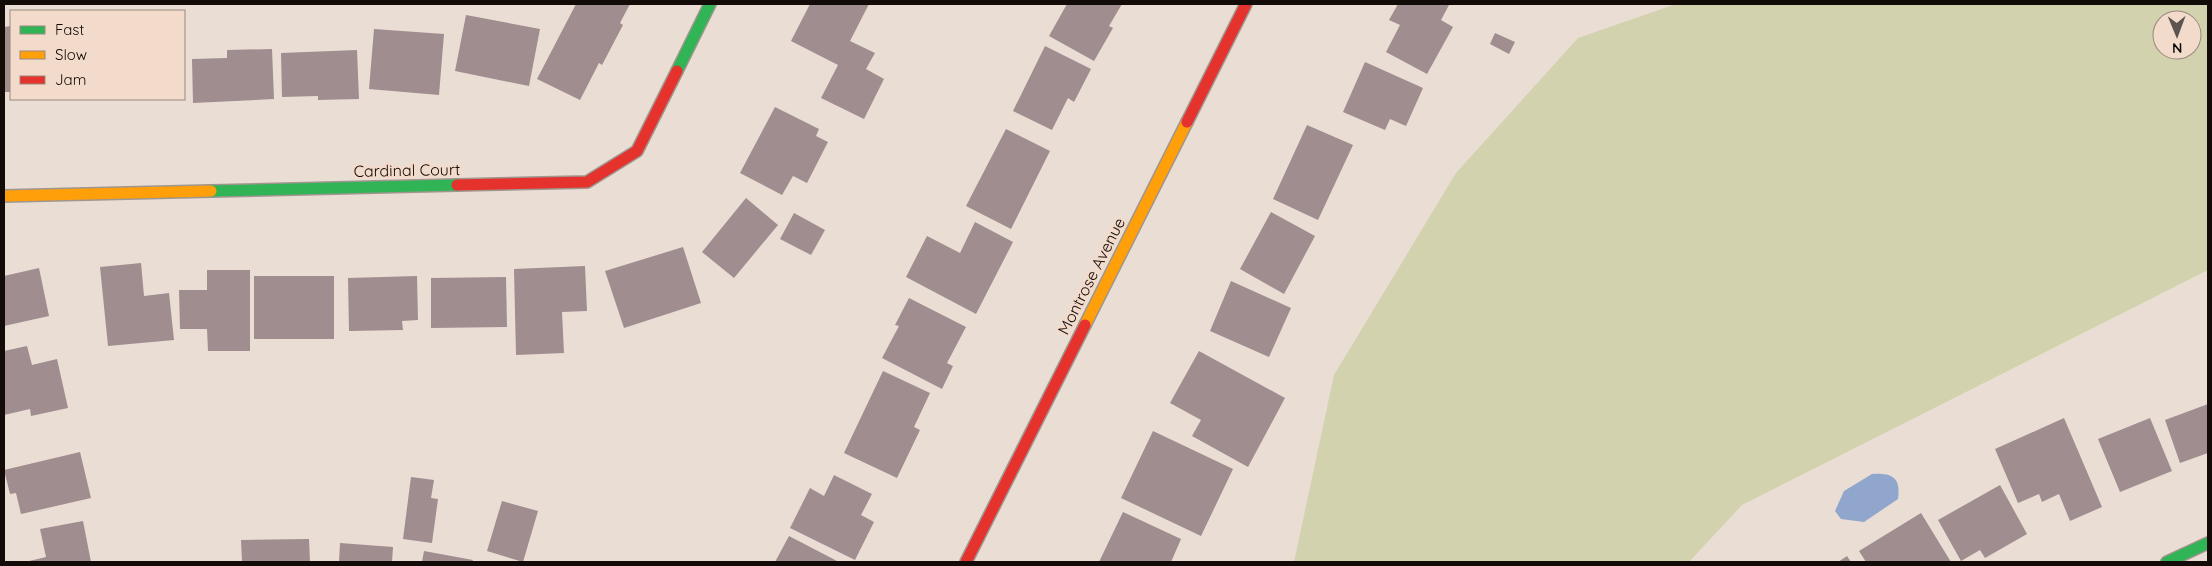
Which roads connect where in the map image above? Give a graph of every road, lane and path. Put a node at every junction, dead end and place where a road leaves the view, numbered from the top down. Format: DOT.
graph roads {
  1 [pos="710,4"];
  2 [pos="1246,4"];
  3 [pos="4,196"];
  4 [pos="2208,543"];
  5 [pos="966,562"];
  6 [pos="2167,562"];
  1 -- 3 [label="street, Cardinal Court"];
  2 -- 5 [label="street, Montrose Avenue"];
  4 -- 6 [label="street"];
}
